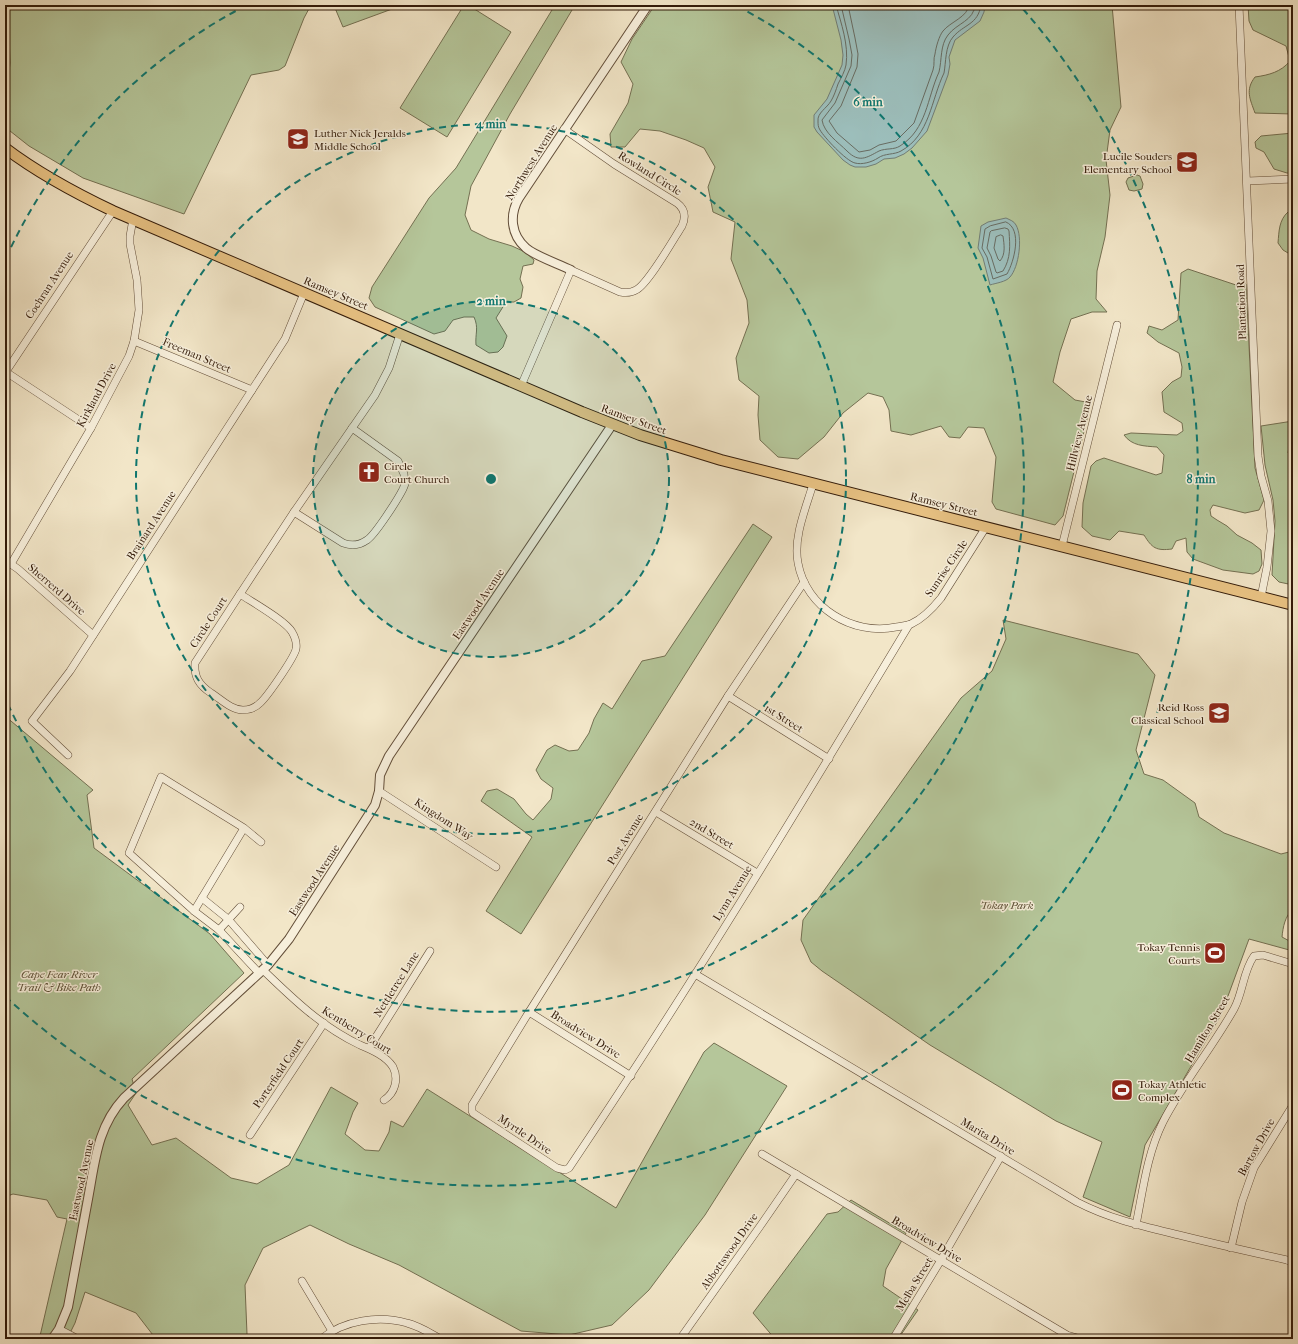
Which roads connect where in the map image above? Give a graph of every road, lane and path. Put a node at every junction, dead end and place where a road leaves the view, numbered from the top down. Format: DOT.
graph roads {
  1 [pos="648,5"];
  2 [pos="1239,5"];
  3 [pos="564,129"];
  4 [pos="5,148"];
  5 [pos="1293,178"];
  6 [pos="1247,181"];
  7 [pos="113,210"];
  8 [pos="133,219"];
  9 [pos="571,270"];
  10 [pos="304,293"];
  11 [pos="1117,325"];
  12 [pos="400,334"];
  13 [pos="134,341"];
  14 [pos="5,372"];
  15 [pos="521,386"];
  16 [pos="252,390"];
  17 [pos="612,425"];
  18 [pos="91,428"];
  19 [pos="352,428"];
  20 [pos="813,484"];
  21 [pos="294,512"];
  22 [pos="986,527"];
  23 [pos="1062,546"];
  24 [pos="8,562"];
  25 [pos="804,582"];
  26 [pos="240,594"];
  27 [pos="1261,597"];
  28 [pos="1293,605"];
  29 [pos="909,625"];
  30 [pos="93,635"];
  31 [pos="728,696"];
  32 [pos="68,755"];
  33 [pos="829,759"];
  34 [pos="379,791"];
  35 [pos="656,812"];
  36 [pos="244,828"];
  37 [pos="261,842"];
  38 [pos="496,867"];
  39 [pos="757,873"];
  40 [pos="202,898"];
  41 [pos="240,907"];
  42 [pos="194,911"];
  43 [pos="228,919"];
  44 [pos="219,930"];
  45 [pos="430,951"];
  46 [pos="1293,964"];
  47 [pos="264,969"];
  48 [pos="695,974"];
  49 [pos="529,1012"];
  50 [pos="324,1023"];
  51 [pos="369,1048"];
  52 [pos="631,1076"];
  53 [pos="384,1100"];
  54 [pos="1293,1105"];
  55 [pos="472,1111"];
  56 [pos="250,1135"];
  57 [pos="762,1154"];
  58 [pos="1001,1156"];
  59 [pos="567,1170"];
  60 [pos="796,1174"];
  61 [pos="1136,1225"];
  62 [pos="1231,1248"];
  63 [pos="941,1260"];
  64 [pos="1293,1263"];
  65 [pos="302,1282"];
  66 [pos="59,1329"];
  67 [pos="332,1331"];
  68 [pos="52,1339"];
  69 [pos="78,1339"];
  70 [pos="321,1339"];
  71 [pos="440,1339"];
  72 [pos="680,1339"];
  73 [pos="893,1339"];
  74 [pos="1081,1339"];
  1 -- 3 [label="street, Northwest Avenue"];
  2 -- 6 [label="street, Plantation Road"];
  3 -- 9 [label="street, Northwest Avenue"];
  3 -- 9 [label="street, Rowland Circle"];
  4 -- 7 [label="main road, Ramsey Street"];
  5 -- 6 [label="street"];
  6 -- 27 [label="street, Plantation Road"];
  7 -- 8 [label="main road, Ramsey Street"];
  7 -- 14 [label="street, Cochran Avenue"];
  8 -- 10 [label="main road, Ramsey Street"];
  8 -- 13 [label="street, Kirkland Drive"];
  9 -- 15 [label="street"];
  10 -- 12 [label="main road, Ramsey Street"];
  10 -- 16 [label="street, Brainard Avenue"];
  11 -- 23 [label="street, Hillview Avenue"];
  12 -- 15 [label="main road, Ramsey Street"];
  12 -- 19 [label="street, Circle Court"];
  13 -- 16 [label="street, Freeman Street"];
  13 -- 18 [label="street, Kirkland Drive"];
  14 -- 18 [label="street"];
  15 -- 17 [label="main road, Ramsey Street"];
  16 -- 30 [label="street, Brainard Avenue"];
  17 -- 20 [label="main road, Ramsey Street"];
  17 -- 34 [label="street, Eastwood Avenue"];
  18 -- 24 [label="street, Kirkland Drive"];
  19 -- 21 [label="street, Circle Court"];
  19 -- 21 [label="street"];
  20 -- 22 [label="main road, Ramsey Street"];
  20 -- 25 [label="street, Sunrise Circle"];
  21 -- 26 [label="street, Circle Court"];
  22 -- 23 [label="main road, Ramsey Street"];
  22 -- 29 [label="street, Sunrise Circle"];
  23 -- 27 [label="main road, Ramsey Street"];
  24 -- 30 [label="street, Sherrerd Drive"];
  25 -- 29 [label="street, Sunrise Circle"];
  25 -- 31 [label="street, Post Avenue"];
  26 -- 26 [label="street, Circle Court"];
  27 -- 28 [label="main road, Ramsey Street"];
  29 -- 33 [label="street, Lynn Avenue"];
  30 -- 32 [label="street, Brainard Avenue"];
  31 -- 33 [label="street, 1st Street"];
  31 -- 35 [label="street, Post Avenue"];
  33 -- 39 [label="street, Lynn Avenue"];
  34 -- 38 [label="street, Kingdom Way"];
  34 -- 47 [label="street, Eastwood Avenue"];
  35 -- 39 [label="street, 2nd Street"];
  35 -- 49 [label="street, Post Avenue"];
  36 -- 37 [label="street"];
  36 -- 40 [label="street"];
  36 -- 42 [label="street"];
  39 -- 48 [label="street, Lynn Avenue"];
  40 -- 42 [label="street"];
  40 -- 43 [label="street"];
  41 -- 43 [label="street"];
  42 -- 44 [label="street"];
  43 -- 44 [label="street"];
  43 -- 47 [label="street"];
  44 -- 47 [label="street"];
  45 -- 51 [label="street, Nettletree Lane"];
  46 -- 61 [label="street, Hamilton Street"];
  47 -- 50 [label="street, Kentberry Court"];
  47 -- 66 [label="street, Eastwood Avenue"];
  48 -- 52 [label="street, Lynn Avenue"];
  48 -- 58 [label="street, Marita Drive"];
  49 -- 52 [label="street, Broadview Drive"];
  49 -- 55 [label="street, Post Avenue"];
  50 -- 51 [label="street, Kentberry Court"];
  50 -- 56 [label="street, Porterfield Court"];
  51 -- 53 [label="street, Kentberry Court"];
  52 -- 59 [label="street, Lynn Avenue"];
  54 -- 62 [label="street, Bartow Drive"];
  55 -- 59 [label="street, Myrtle Drive"];
  57 -- 60 [label="street, Broadview Drive"];
  58 -- 61 [label="street, Marita Drive"];
  58 -- 63 [label="street, Melba Street"];
  60 -- 63 [label="street, Broadview Drive"];
  60 -- 72 [label="street, Abbottswood Drive"];
  61 -- 62 [label="street, Marita Drive"];
  62 -- 64 [label="street, Marita Drive"];
  63 -- 73 [label="street, Melba Street"];
  63 -- 74 [label="street, Broadview Drive"];
  65 -- 67 [label="street"];
  66 -- 68 [label="street, Eastwood Avenue"];
  66 -- 69 [label="street"];
  67 -- 70 [label="street"];
  67 -- 71 [label="street"];
}
